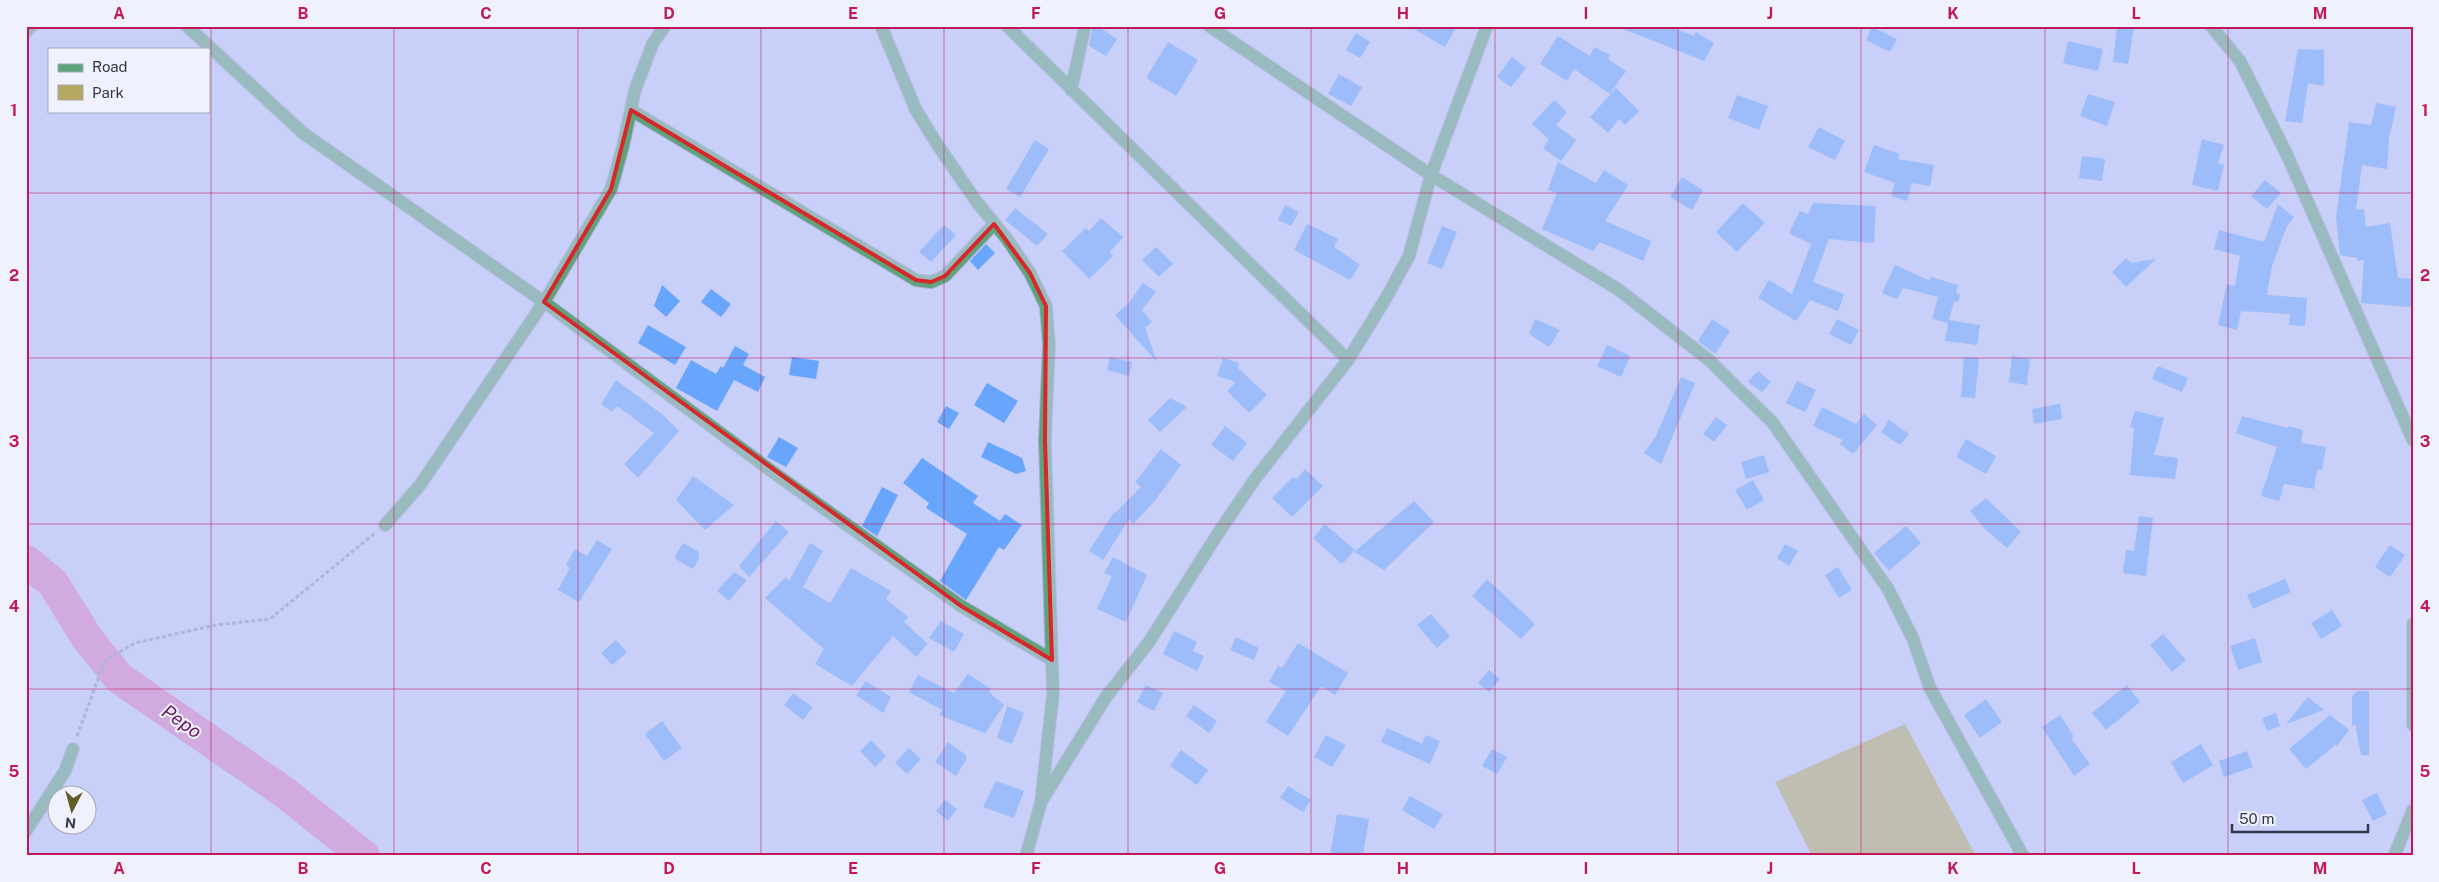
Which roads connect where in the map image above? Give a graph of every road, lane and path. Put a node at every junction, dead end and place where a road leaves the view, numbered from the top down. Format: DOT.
graph roads {
  1 [pos="31,26"];
  2 [pos="187,26"];
  3 [pos="665,26"];
  4 [pos="881,26"];
  5 [pos="1007,26"];
  6 [pos="1085,26"];
  7 [pos="1209,26"];
  8 [pos="1486,26"];
  9 [pos="2211,26"];
  10 [pos="26,32"];
  11 [pos="1071,90"];
  12 [pos="631,110"];
  13 [pos="1431,175"];
  14 [pos="994,224"];
  15 [pos="544,302"];
  16 [pos="1348,360"];
  17 [pos="2413,440"];
  18 [pos="384,525"];
  19 [pos="2413,624"];
  20 [pos="1052,660"];
  21 [pos="2413,725"];
  22 [pos="73,749"];
  23 [pos="1041,802"];
  24 [pos="2413,810"];
  25 [pos="26,831"];
  26 [pos="1026,856"];
  27 [pos="2023,856"];
  28 [pos="2394,856"];
  1 -- 10 [label="street"];
  2 -- 15 [label="street"];
  3 -- 12 [label="street"];
  4 -- 14 [label="street"];
  5 -- 11 [label="street"];
  6 -- 11 [label="street"];
  7 -- 13 [label="street"];
  8 -- 13 [label="street"];
  9 -- 17 [label="street"];
  11 -- 16 [label="street"];
  12 -- 14 [label="street"];
  12 -- 15 [label="street"];
  13 -- 16 [label="street"];
  13 -- 27 [label="street"];
  14 -- 20 [label="street"];
  15 -- 18 [label="street"];
  15 -- 20 [label="street"];
  16 -- 23 [label="street"];
  18 -- 22 [label="path"];
  19 -- 21 [label="street"];
  20 -- 23 [label="street"];
  22 -- 25 [label="street"];
  23 -- 26 [label="street"];
  24 -- 28 [label="street"];
}
